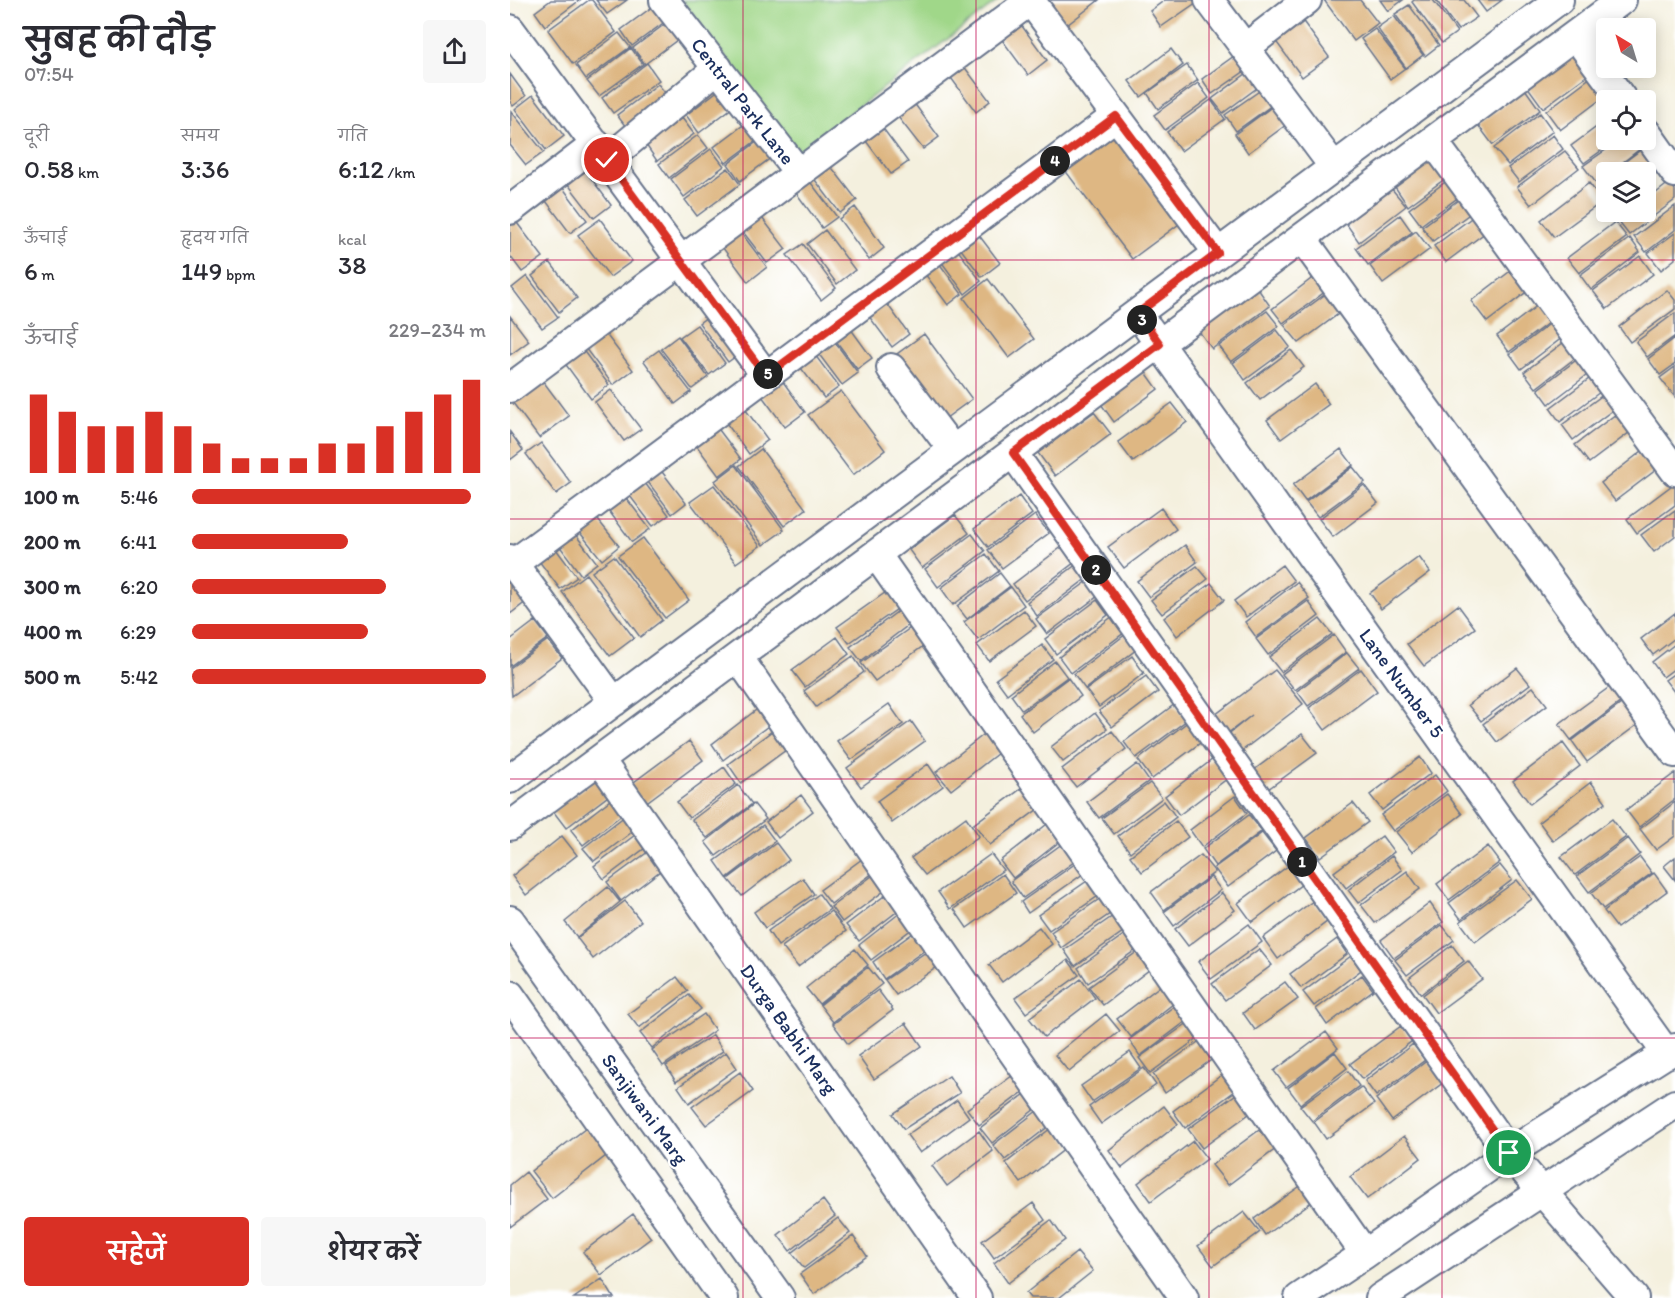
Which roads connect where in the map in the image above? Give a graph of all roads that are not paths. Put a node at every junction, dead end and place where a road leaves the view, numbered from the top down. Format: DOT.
graph roads {
  1 [pos="664,0"];
  2 [pos="1030,0"];
  3 [pos="1209,0"];
  4 [pos="1307,0"];
  5 [pos="1559,0"];
  6 [pos="1622,0"];
  7 [pos="511,31"];
  8 [pos="1575,35"];
  9 [pos="1245,48"];
  10 [pos="717,68"];
  11 [pos="1616,90"];
  12 [pos="1116,116"];
  13 [pos="1433,141"];
  14 [pos="1656,146"];
  15 [pos="601,152"];
  16 [pos="1334,167"];
  17 [pos="799,173"];
  18 [pos="1675,173"];
  19 [pos="510,210"];
  20 [pos="1302,238"];
  21 [pos="1218,253"];
  22 [pos="681,260"];
  23 [pos="1138,313"];
  24 [pos="1160,344"];
  25 [pos="891,368"];
  26 [pos="766,376"];
  27 [pos="510,388"];
  28 [pos="953,450"];
  29 [pos="1013,453"];
  30 [pos="1675,471"];
  31 [pos="876,555"];
  32 [pos="512,562"];
  33 [pos="738,657"];
  34 [pos="614,702"];
  35 [pos="1675,753"];
  36 [pos="600,760"];
  37 [pos="510,779"];
  38 [pos="510,826"];
  39 [pos="510,920"];
  40 [pos="510,995"];
  41 [pos="1671,1051"];
  42 [pos="1675,1104"];
  43 [pos="1509,1153"];
  44 [pos="1543,1191"];
  45 [pos="1365,1254"];
  46 [pos="724,1298"];
  47 [pos="780,1298"];
  48 [pos="977,1298"];
  49 [pos="1184,1298"];
  50 [pos="1299,1298"];
  51 [pos="1380,1298"];
  52 [pos="1634,1298"];
  1 -- 10 [label="street, Central Park Lane"];
  2 -- 12 [label="street"];
  2 -- 17 [label="street"];
  3 -- 9 [label="street"];
  4 -- 9 [label="street"];
  5 -- 16 [label="street"];
  6 -- 8 [label="street"];
  7 -- 15 [label="street"];
  8 -- 11 [label="street"];
  8 -- 13 [label="street"];
  9 -- 16 [label="street"];
  10 -- 15 [label="street"];
  10 -- 17 [label="street, Central Park Lane"];
  12 -- 21 [label="street"];
  12 -- 26 [label="street"];
  13 -- 20 [label="street"];
  13 -- 30 [label="street"];
  14 -- 18 [label="street"];
  15 -- 19 [label="street"];
  15 -- 22 [label="street"];
  16 -- 21 [label="street"];
  17 -- 22 [label="street"];
  20 -- 24 [label="street"];
  20 -- 35 [label="street"];
  21 -- 23 [label="street"];
  22 -- 26 [label="street"];
  22 -- 27 [label="street"];
  23 -- 24 [label="street, Lane Number 5"];
  23 -- 28 [label="street"];
  24 -- 29 [label="street"];
  24 -- 41 [label="street, Lane Number 5"];
  25 -- 28 [label="street"];
  26 -- 32 [label="street"];
  28 -- 34 [label="street"];
  29 -- 31 [label="street"];
  29 -- 43 [label="street"];
  31 -- 33 [label="street"];
  31 -- 45 [label="street"];
  32 -- 34 [label="street"];
  33 -- 36 [label="street"];
  33 -- 49 [label="street"];
  34 -- 37 [label="street"];
  36 -- 38 [label="street"];
  36 -- 48 [label="street, Durga Babhi Marg"];
  39 -- 47 [label="street, Sanjiwani Marg"];
  40 -- 46 [label="street"];
  41 -- 43 [label="street"];
  42 -- 44 [label="street"];
  43 -- 44 [label="street"];
  43 -- 45 [label="street"];
  44 -- 51 [label="street"];
  44 -- 52 [label="street"];
  45 -- 50 [label="street"];
}
